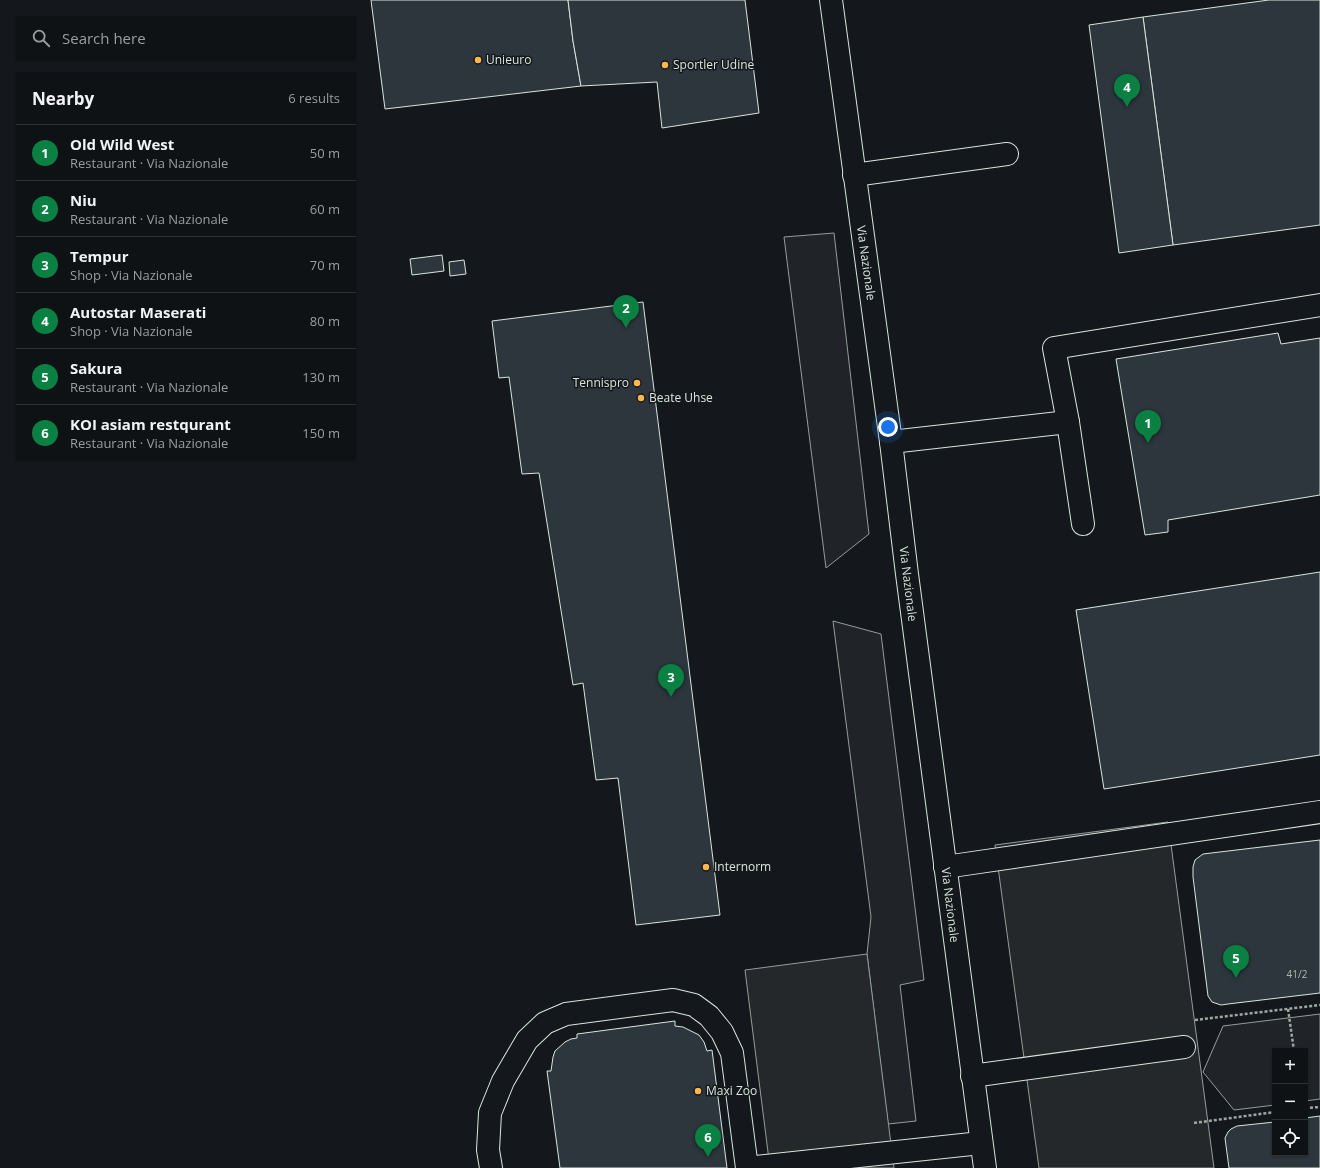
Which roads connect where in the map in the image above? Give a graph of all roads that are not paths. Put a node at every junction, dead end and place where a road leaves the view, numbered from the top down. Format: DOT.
graph roads {
  1 [pos="831,0"];
  2 [pos="1007,154"];
  3 [pos="854,174"];
  4 [pos="1320,305"];
  5 [pos="1068,422"];
  6 [pos="891,442"];
  7 [pos="1083,524"];
  8 [pos="1320,812"];
  9 [pos="945,867"];
  10 [pos="1184,1047"];
  11 [pos="972,1076"];
  12 [pos="981,1143"];
  13 [pos="491,1168"];
  14 [pos="747,1168"];
  15 [pos="985,1168"];
  1 -- 3 [label="main road, Via Nazionale"];
  2 -- 3 [label="main road"];
  3 -- 6 [label="main road, Via Nazionale"];
  4 -- 5 [label="main road"];
  5 -- 6 [label="main road"];
  5 -- 7 [label="main road"];
  6 -- 9 [label="main road, Via Nazionale"];
  8 -- 9 [label="main road"];
  9 -- 11 [label="main road, Via Nazionale"];
  10 -- 11 [label="main road"];
  11 -- 12 [label="main road, Via Nazionale"];
  12 -- 14 [label="main road"];
  12 -- 15 [label="main road, Via Nazionale"];
  13 -- 14 [label="main road"];
}
